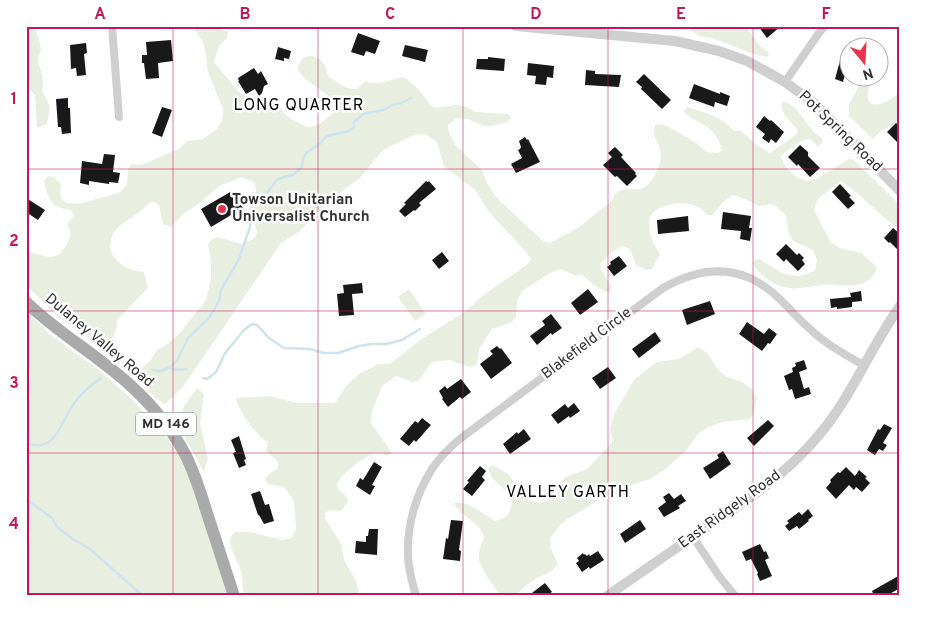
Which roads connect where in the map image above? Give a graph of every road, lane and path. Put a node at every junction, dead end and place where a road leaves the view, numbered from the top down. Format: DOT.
graph roads {
  1 [pos="112,26"];
  2 [pos="516,26"];
  3 [pos="825,26"];
  4 [pos="551,28"];
  5 [pos="785,82"];
  6 [pos="119,117"];
  7 [pos="900,191"];
  8 [pos="26,302"];
  9 [pos="900,306"];
  10 [pos="865,366"];
  11 [pos="693,537"];
  12 [pos="234,596"];
  13 [pos="416,596"];
  14 [pos="607,596"];
  15 [pos="735,596"];
  1 -- 6 [label="street"];
  2 -- 4 [label="street, Pot Spring Road"];
  3 -- 5 [label="street"];
  4 -- 5 [label="street, Pot Spring Road"];
  5 -- 7 [label="street, Pot Spring Road"];
  8 -- 12 [label="main road, Dulaney Valley Road / MD 146"];
  9 -- 10 [label="street, East Ridgely Road"];
  10 -- 11 [label="street, East Ridgely Road"];
  10 -- 13 [label="street, Blakefield Circle"];
  11 -- 14 [label="street, East Ridgely Road"];
  11 -- 15 [label="street"];
}
